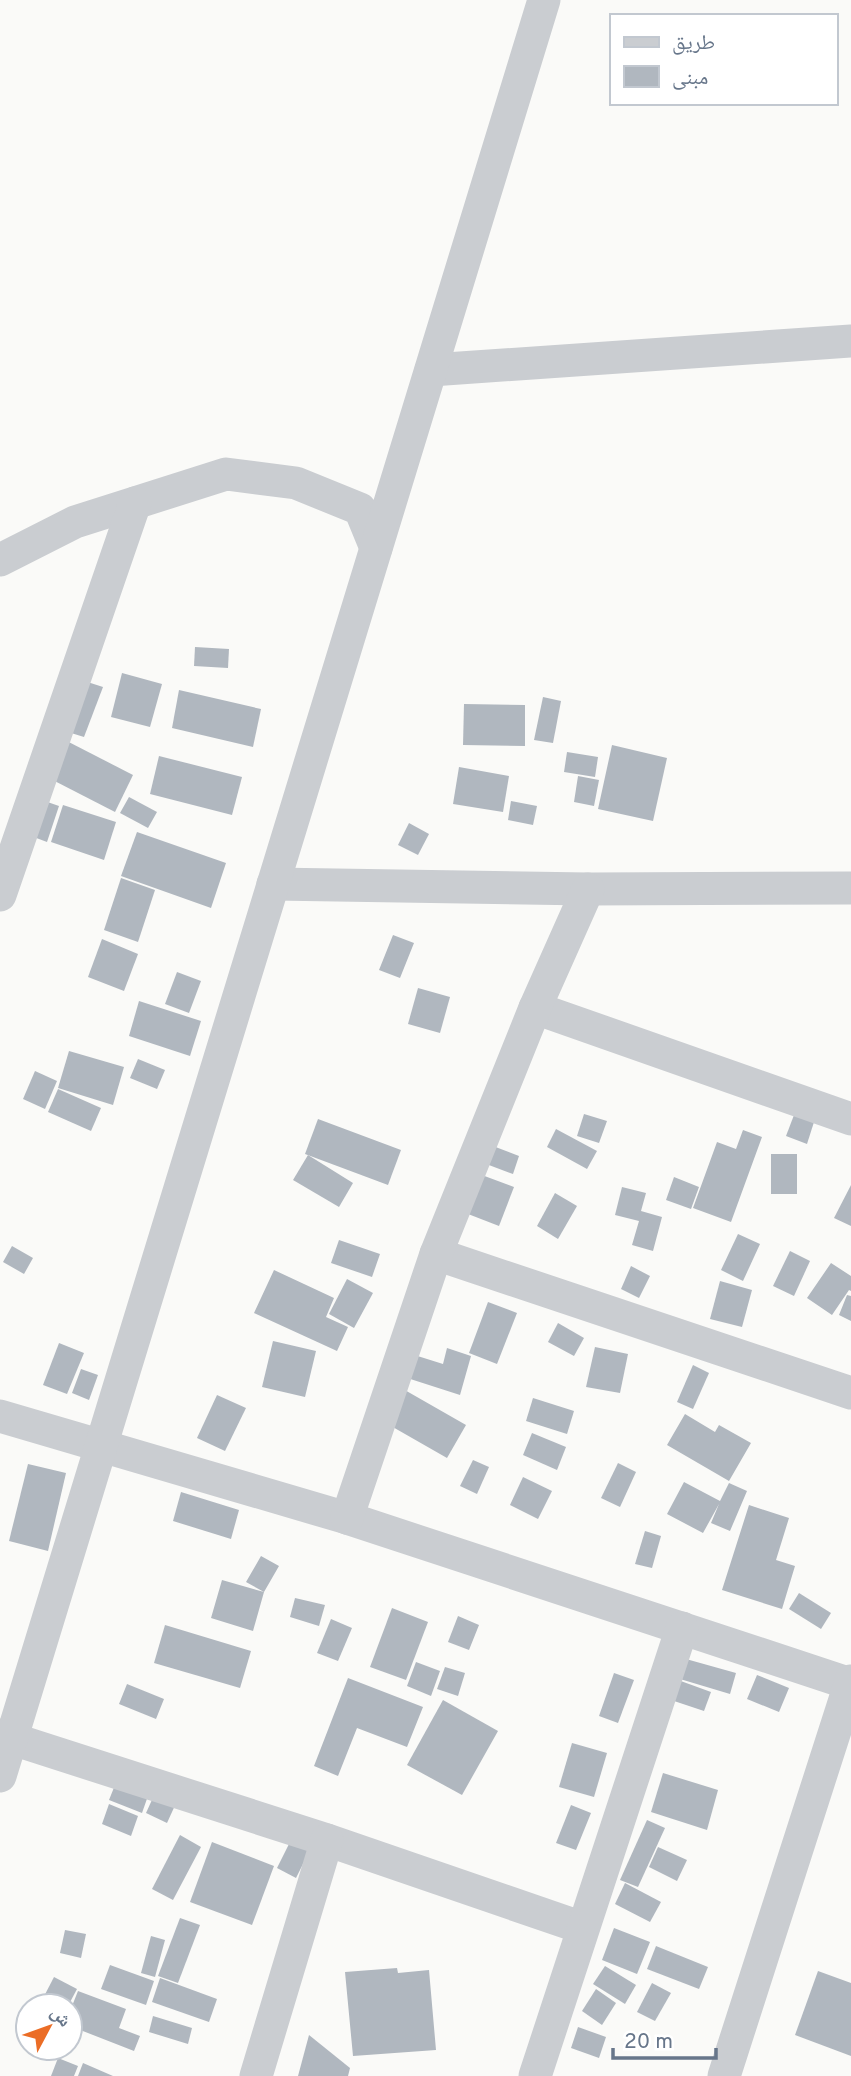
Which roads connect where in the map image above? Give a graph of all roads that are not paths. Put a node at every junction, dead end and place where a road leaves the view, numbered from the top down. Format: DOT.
graph roads {
  1 [pos="544,0"];
  2 [pos="851,341"];
  3 [pos="431,370"];
  4 [pos="135,503"];
  5 [pos="376,548"];
  6 [pos="0,560"];
  7 [pos="273,884"];
  8 [pos="851,888"];
  9 [pos="588,890"];
  10 [pos="0,895"];
  11 [pos="535,1008"];
  12 [pos="851,1119"];
  13 [pos="436,1254"];
  14 [pos="851,1393"];
  15 [pos="0,1416"];
  16 [pos="101,1447"];
  17 [pos="347,1518"];
  18 [pos="682,1628"];
  19 [pos="851,1683"];
  20 [pos="6,1737"];
  21 [pos="0,1776"];
  22 [pos="327,1840"];
  23 [pos="583,1928"];
  24 [pos="256,2076"];
  25 [pos="535,2076"];
  26 [pos="724,2076"];
  1 -- 3 [label="street"];
  2 -- 3 [label="street"];
  3 -- 5 [label="street"];
  4 -- 5 [label="street"];
  4 -- 6 [label="street"];
  4 -- 10 [label="street"];
  5 -- 7 [label="street"];
  7 -- 9 [label="street"];
  7 -- 16 [label="street"];
  8 -- 9 [label="street"];
  9 -- 11 [label="street"];
  11 -- 12 [label="street"];
  11 -- 13 [label="street"];
  13 -- 14 [label="street"];
  13 -- 17 [label="street"];
  15 -- 16 [label="street"];
  16 -- 17 [label="street"];
  16 -- 20 [label="street"];
  17 -- 18 [label="street"];
  18 -- 19 [label="street"];
  18 -- 23 [label="street"];
  19 -- 26 [label="street"];
  20 -- 21 [label="street"];
  20 -- 22 [label="street"];
  22 -- 23 [label="street"];
  22 -- 24 [label="street"];
  23 -- 25 [label="street"];
}
